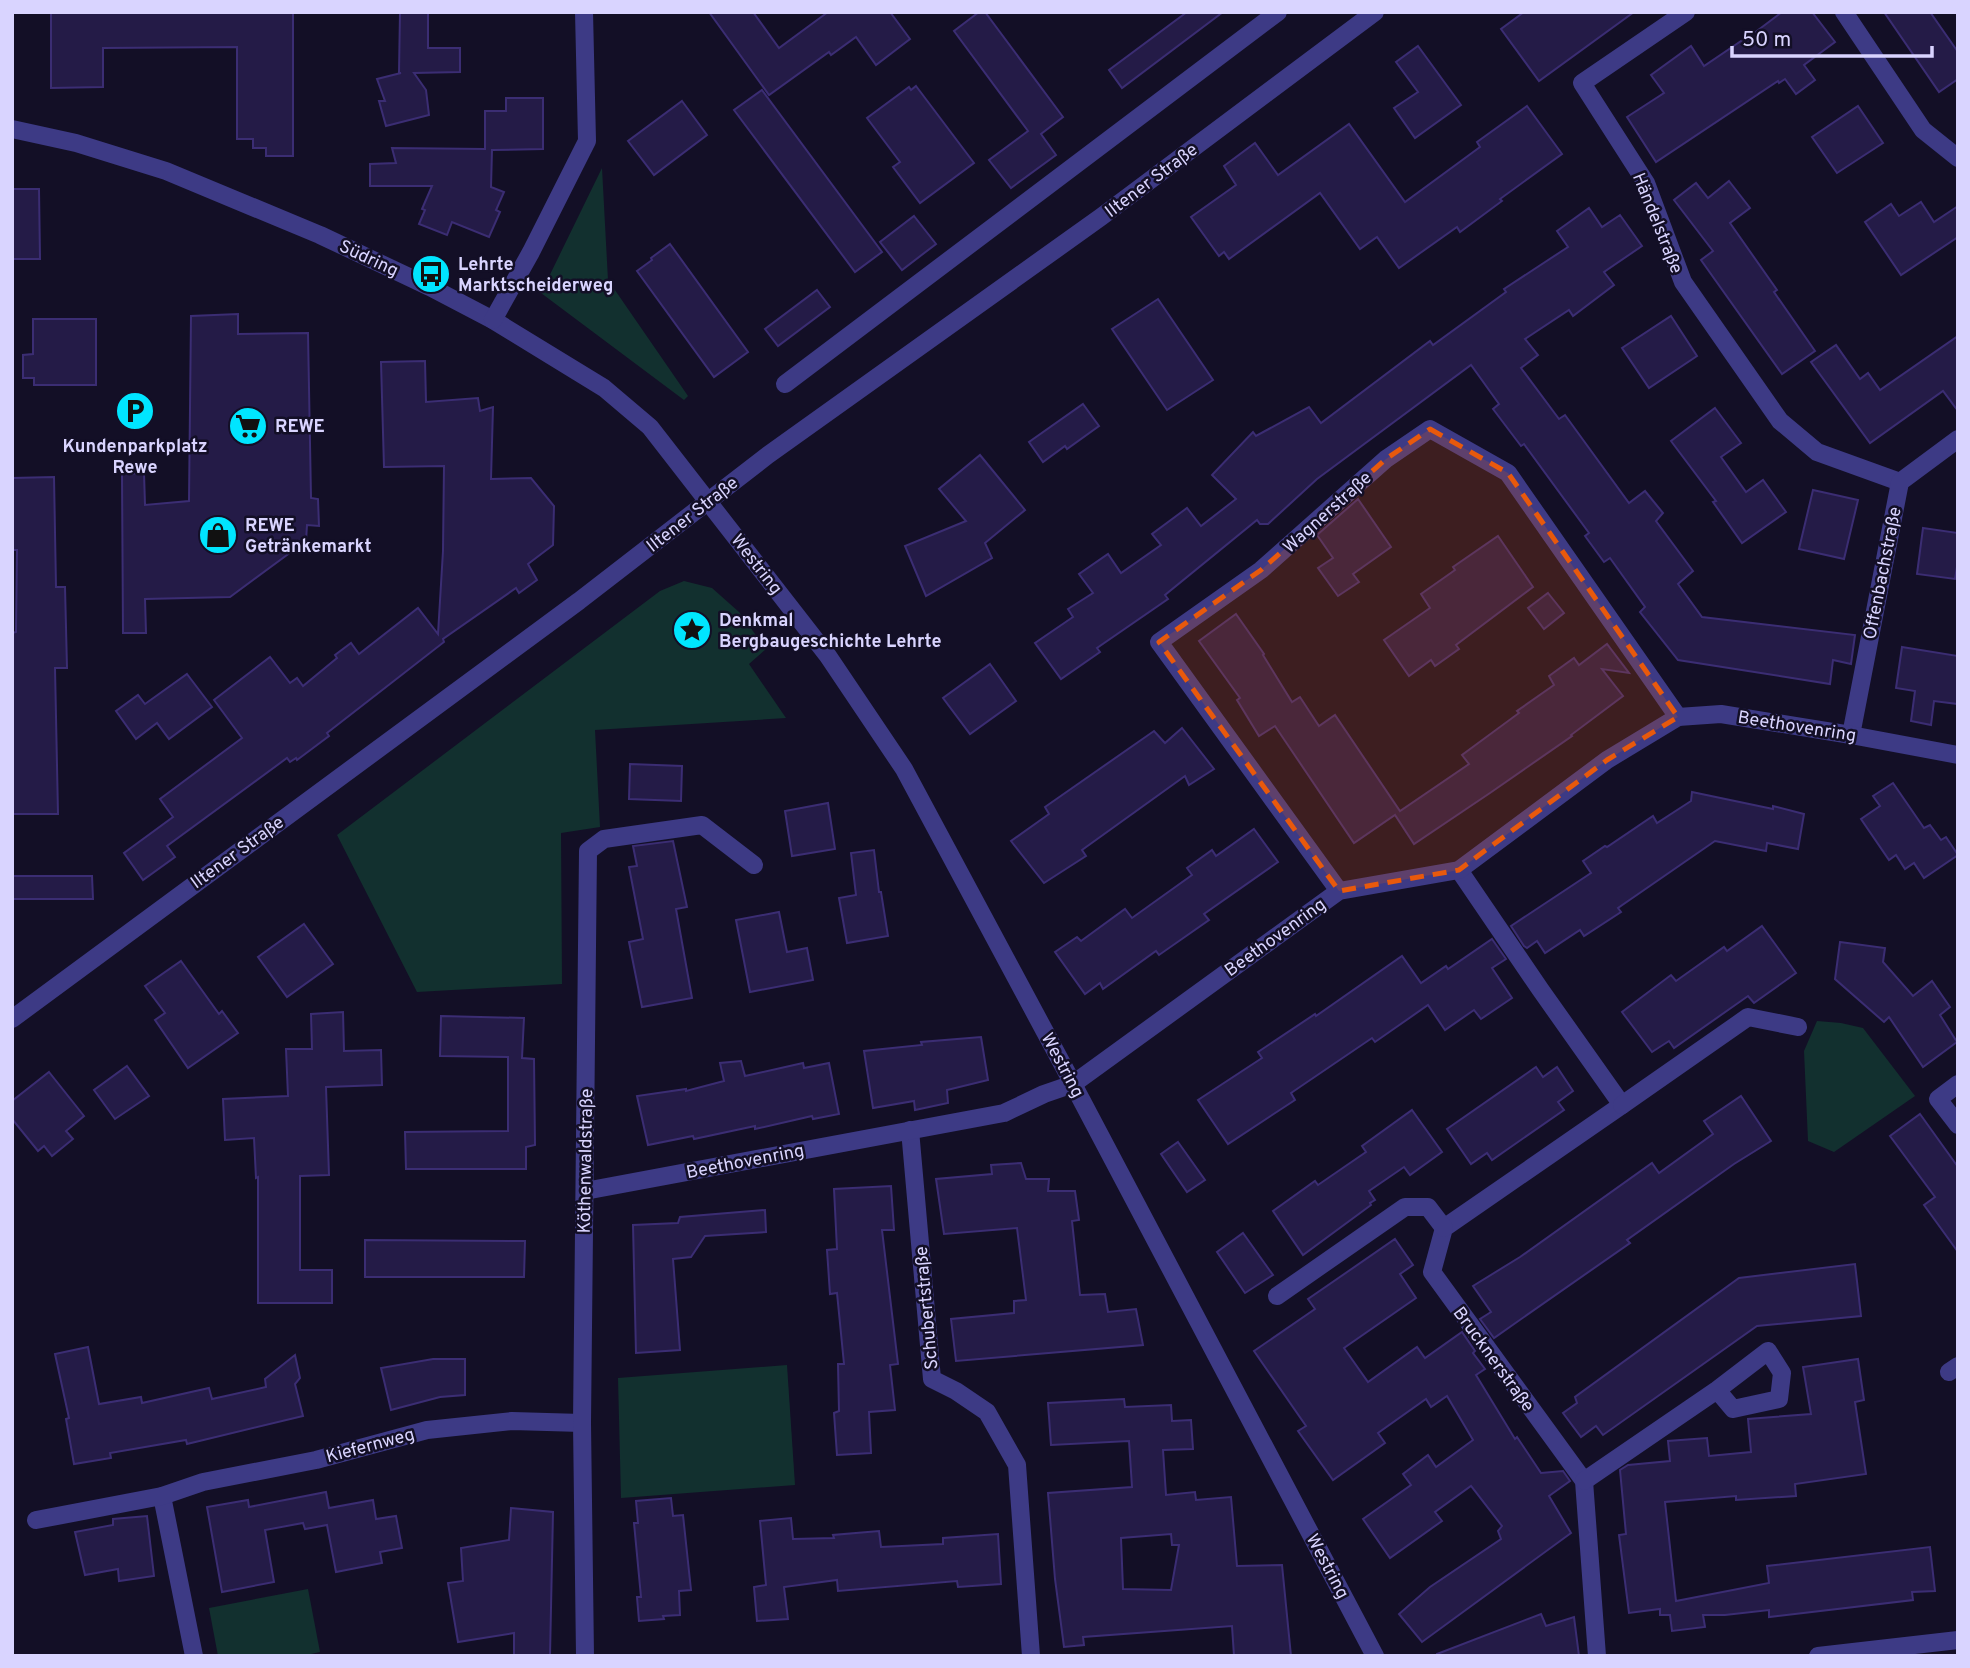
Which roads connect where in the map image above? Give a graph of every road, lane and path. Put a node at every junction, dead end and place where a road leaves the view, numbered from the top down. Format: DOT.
graph roads {
  1 [pos="584,12"];
  2 [pos="1278,12"];
  3 [pos="1375,12"];
  4 [pos="1686,12"];
  5 [pos="1844,12"];
  6 [pos="12,129"];
  7 [pos="1958,158"];
  8 [pos="493,320"];
  9 [pos="785,384"];
  10 [pos="1958,439"];
  11 [pos="1900,482"];
  12 [pos="708,500"];
  13 [pos="1678,717"];
  14 [pos="1851,735"];
  15 [pos="1958,755"];
  16 [pos="754,865"];
  17 [pos="1459,870"];
  18 [pos="1339,891"];
  19 [pos="12,1019"];
  20 [pos="1798,1027"];
  21 [pos="1073,1084"];
  22 [pos="1958,1084"];
  23 [pos="1622,1105"];
  24 [pos="1958,1125"];
  25 [pos="910,1130"];
  26 [pos="585,1191"];
  27 [pos="1444,1228"];
  28 [pos="1277,1296"];
  29 [pos="1717,1390"];
  30 [pos="582,1423"];
  31 [pos="1584,1481"];
  32 [pos="162,1496"];
  33 [pos="36,1520"];
  34 [pos="1958,1640"];
  35 [pos="194,1656"];
  36 [pos="585,1656"];
  37 [pos="1031,1656"];
  38 [pos="1375,1656"];
  39 [pos="1597,1656"];
  40 [pos="1818,1656"];
  1 -- 8 [label="street"];
  2 -- 9 [label="street"];
  3 -- 12 [label="street, Iltener Straße"];
  4 -- 11 [label="street, Händelstraße"];
  5 -- 7 [label="street"];
  6 -- 8 [label="street, Südring"];
  8 -- 12 [label="street, Südring"];
  10 -- 11 [label="street, Offenbachstraße"];
  11 -- 14 [label="street, Offenbachstraße"];
  12 -- 19 [label="street, Iltener Straße"];
  12 -- 21 [label="street, Westring"];
  13 -- 14 [label="street, Beethovenring"];
  13 -- 17 [label="street, Beethovenring"];
  13 -- 18 [label="street, Wagnerstraße"];
  14 -- 15 [label="street, Beethovenring"];
  16 -- 26 [label="street, Köthenwaldstraße"];
  17 -- 18 [label="street, Beethovenring"];
  17 -- 23 [label="street"];
  18 -- 21 [label="street, Beethovenring"];
  20 -- 23 [label="street"];
  21 -- 25 [label="street, Beethovenring"];
  21 -- 38 [label="street, Westring"];
  22 -- 24 [label="street"];
  23 -- 27 [label="street"];
  25 -- 26 [label="street, Beethovenring"];
  25 -- 37 [label="street, Schubertstraße"];
  26 -- 30 [label="street, Köthenwaldstraße"];
  27 -- 28 [label="street"];
  27 -- 31 [label="street, Brucknerstraße"];
  29 -- 31 [label="street"];
  30 -- 32 [label="street, Kiefernweg"];
  30 -- 36 [label="street, Köthenwaldstraße"];
  31 -- 39 [label="street"];
  32 -- 33 [label="street, Kiefernweg"];
  32 -- 35 [label="street"];
  34 -- 40 [label="street"];
}
